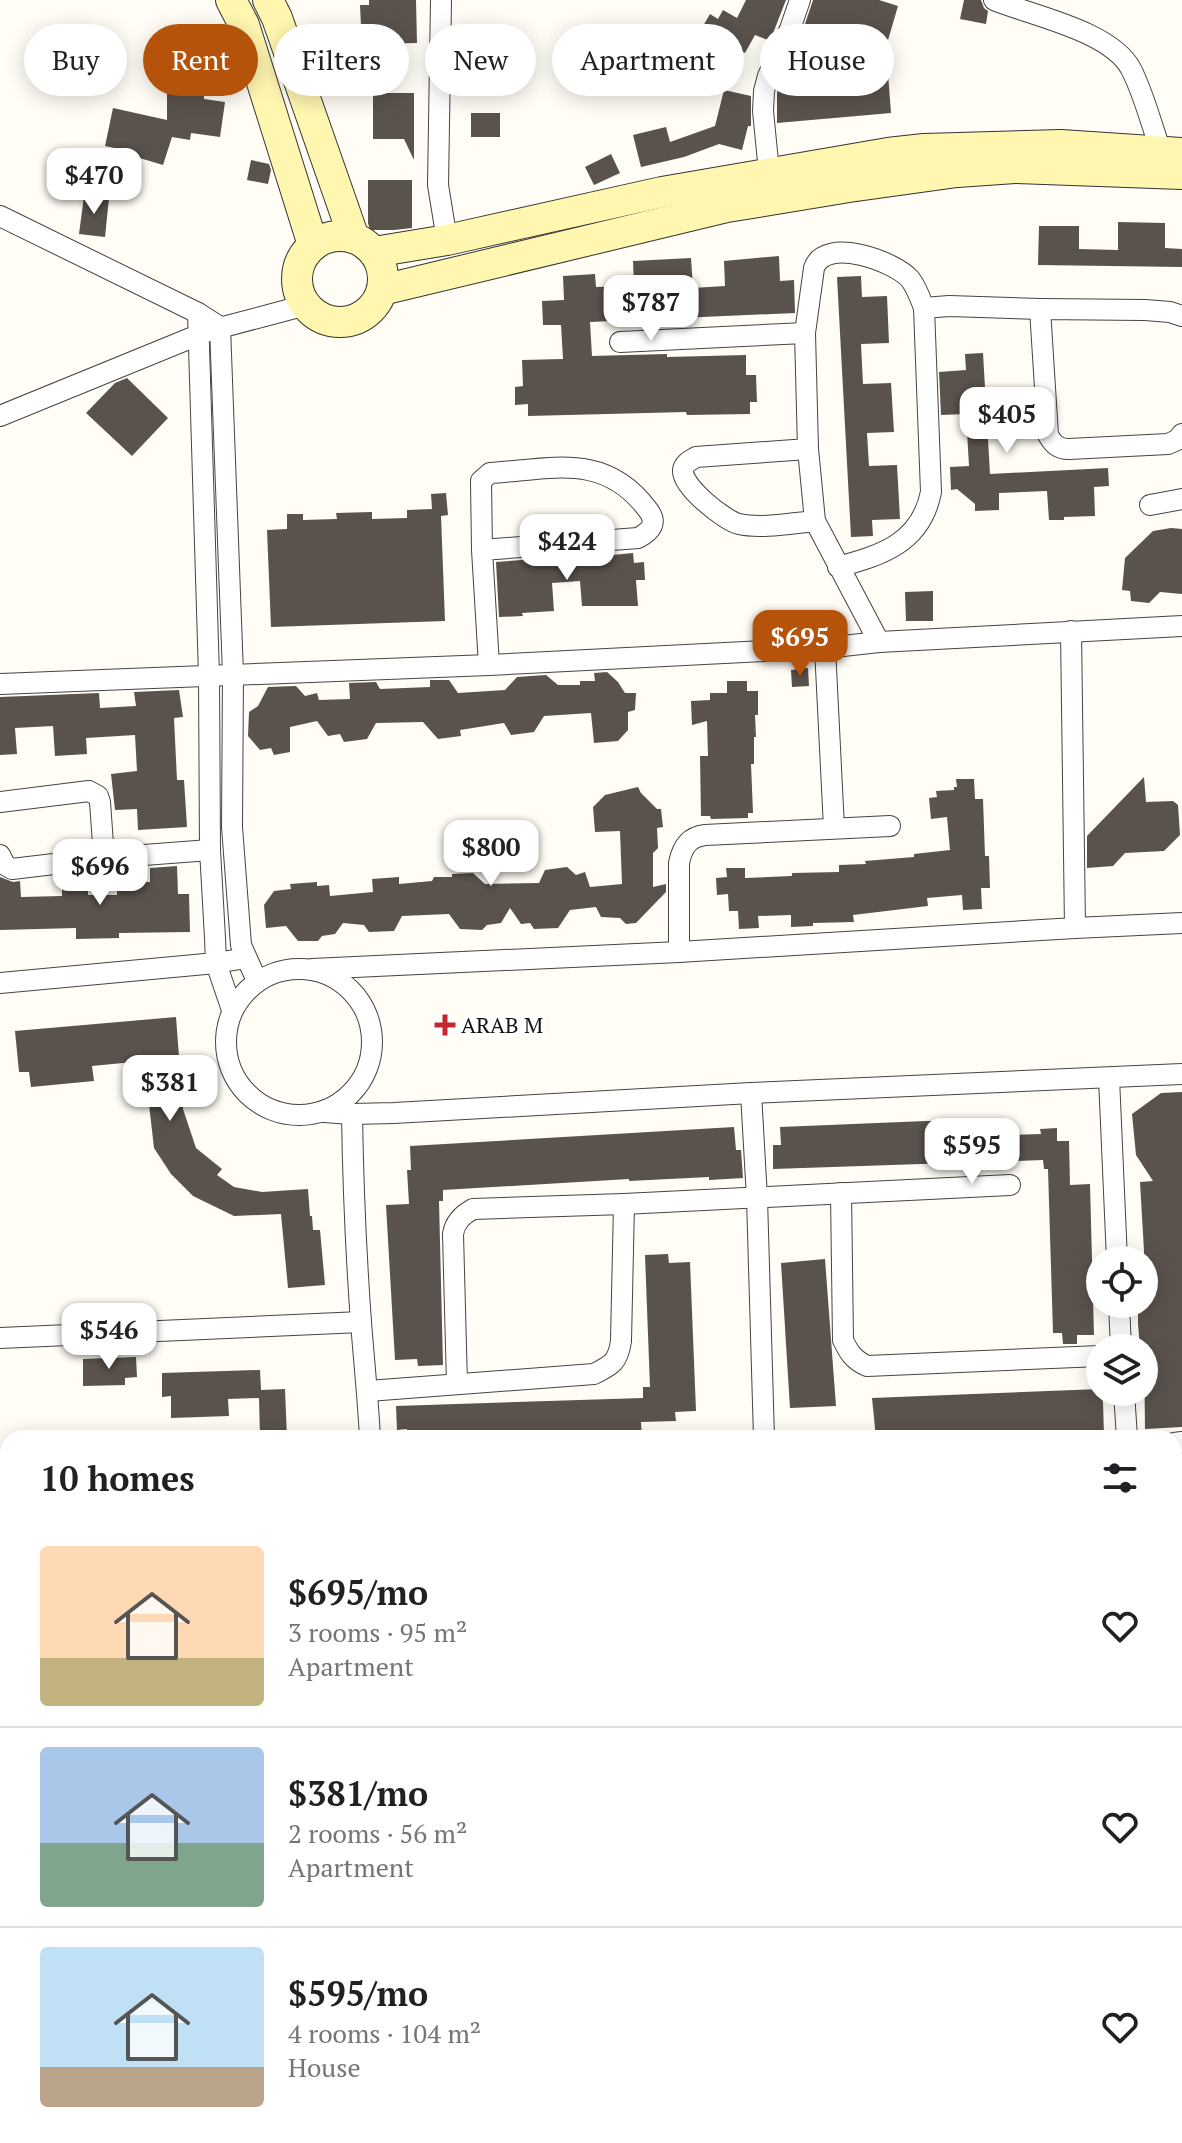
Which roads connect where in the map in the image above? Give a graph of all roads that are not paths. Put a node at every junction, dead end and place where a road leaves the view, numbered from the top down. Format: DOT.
graph roads {
  1 [pos="231,0"];
  2 [pos="268,0"];
  3 [pos="441,0"];
  4 [pos="800,0"];
  5 [pos="994,0"];
  6 [pos="1172,152"];
  7 [pos="769,172"];
  8 [pos="1182,174"];
  9 [pos="0,216"];
  10 [pos="447,240"];
  11 [pos="313,245"];
  12 [pos="364,245"];
  13 [pos="382,290"];
  14 [pos="306,305"];
  15 [pos="924,308"];
  16 [pos="1040,309"];
  17 [pos="198,313"];
  18 [pos="1182,316"];
  19 [pos="220,327"];
  20 [pos="805,333"];
  21 [pos="197,336"];
  22 [pos="620,342"];
  23 [pos="0,416"];
  24 [pos="1182,434"];
  25 [pos="808,449"];
  26 [pos="1182,499"];
  27 [pos="1150,505"];
  28 [pos="815,521"];
  29 [pos="482,550"];
  30 [pos="838,567"];
  31 [pos="1182,626"];
  32 [pos="1071,631"];
  33 [pos="879,642"];
  34 [pos="825,648"];
  35 [pos="489,665"];
  36 [pos="0,673"];
  37 [pos="233,674"];
  38 [pos="209,676"];
  39 [pos="0,684"];
  40 [pos="0,802"];
  41 [pos="890,826"];
  42 [pos="834,828"];
  43 [pos="210,850"];
  44 [pos="0,855"];
  45 [pos="104,858"];
  46 [pos="1182,923"];
  47 [pos="1075,928"];
  48 [pos="679,952"];
  49 [pos="246,958"];
  50 [pos="216,963"];
  51 [pos="312,969"];
  52 [pos="257,981"];
  53 [pos="0,983"];
  54 [pos="232,1010"];
  55 [pos="1182,1074"];
  56 [pos="1109,1078"];
  57 [pos="751,1093"];
  58 [pos="324,1112"];
  59 [pos="352,1114"];
  60 [pos="1010,1185"];
  61 [pos="841,1193"];
  62 [pos="757,1198"];
  63 [pos="624,1204"];
  64 [pos="1116,1246"];
  65 [pos="361,1322"];
  66 [pos="0,1338"];
  67 [pos="1086,1357"];
  68 [pos="457,1384"];
  69 [pos="368,1391"];
  70 [pos="1125,1406"];
  71 [pos="370,1430"];
  72 [pos="764,1430"];
  73 [pos="1126,1430"];
  1 -- 11 [label="street"];
  2 -- 12 [label="street"];
  3 -- 10 [label="street"];
  4 -- 7 [label="street"];
  5 -- 6 [label="street"];
  6 -- 7 [label="street"];
  7 -- 10 [label="street"];
  8 -- 13 [label="street"];
  9 -- 17 [label="street"];
  10 -- 12 [label="street"];
  11 -- 12 [label="street"];
  11 -- 14 [label="street"];
  12 -- 13 [label="street"];
  13 -- 14 [label="street"];
  14 -- 19 [label="street"];
  15 -- 16 [label="street"];
  15 -- 20 [label="street"];
  15 -- 30 [label="street"];
  16 -- 18 [label="street"];
  16 -- 24 [label="street"];
  17 -- 19 [label="street"];
  17 -- 21 [label="street"];
  19 -- 21 [label="street"];
  19 -- 37 [label="street"];
  20 -- 22 [label="street"];
  20 -- 25 [label="street"];
  21 -- 23 [label="street"];
  21 -- 38 [label="street"];
  25 -- 28 [label="street"];
  25 -- 28 [label="street"];
  26 -- 27 [label="street"];
  28 -- 30 [label="street"];
  29 -- 29 [label="street"];
  29 -- 35 [label="street"];
  30 -- 33 [label="street"];
  31 -- 32 [label="street"];
  32 -- 33 [label="street"];
  32 -- 47 [label="street"];
  33 -- 34 [label="street"];
  34 -- 35 [label="street"];
  34 -- 42 [label="street"];
  35 -- 37 [label="street"];
  36 -- 39 [label="street"];
  37 -- 38 [label="street"];
  37 -- 49 [label="street"];
  38 -- 39 [label="street"];
  38 -- 43 [label="street"];
  40 -- 45 [label="street"];
  41 -- 42 [label="street"];
  42 -- 48 [label="street"];
  43 -- 45 [label="street"];
  43 -- 50 [label="street"];
  44 -- 45 [label="street"];
  46 -- 47 [label="street"];
  47 -- 48 [label="street"];
  48 -- 51 [label="street"];
  49 -- 50 [label="street"];
  49 -- 52 [label="street"];
  50 -- 53 [label="street"];
  50 -- 54 [label="street"];
  51 -- 52 [label="street"];
  51 -- 58 [label="street"];
  52 -- 54 [label="street"];
  54 -- 58 [label="street"];
  55 -- 56 [label="street"];
  56 -- 57 [label="street"];
  56 -- 64 [label="street"];
  57 -- 59 [label="street"];
  57 -- 62 [label="street"];
  58 -- 59 [label="street"];
  59 -- 65 [label="street"];
  60 -- 61 [label="street"];
  61 -- 62 [label="street"];
  61 -- 67 [label="street"];
  62 -- 63 [label="street"];
  62 -- 72 [label="street"];
  63 -- 68 [label="street"];
  63 -- 68 [label="street"];
  65 -- 66 [label="street"];
  65 -- 69 [label="street"];
  68 -- 69 [label="street"];
  69 -- 71 [label="street"];
  70 -- 73 [label="street"];
}
